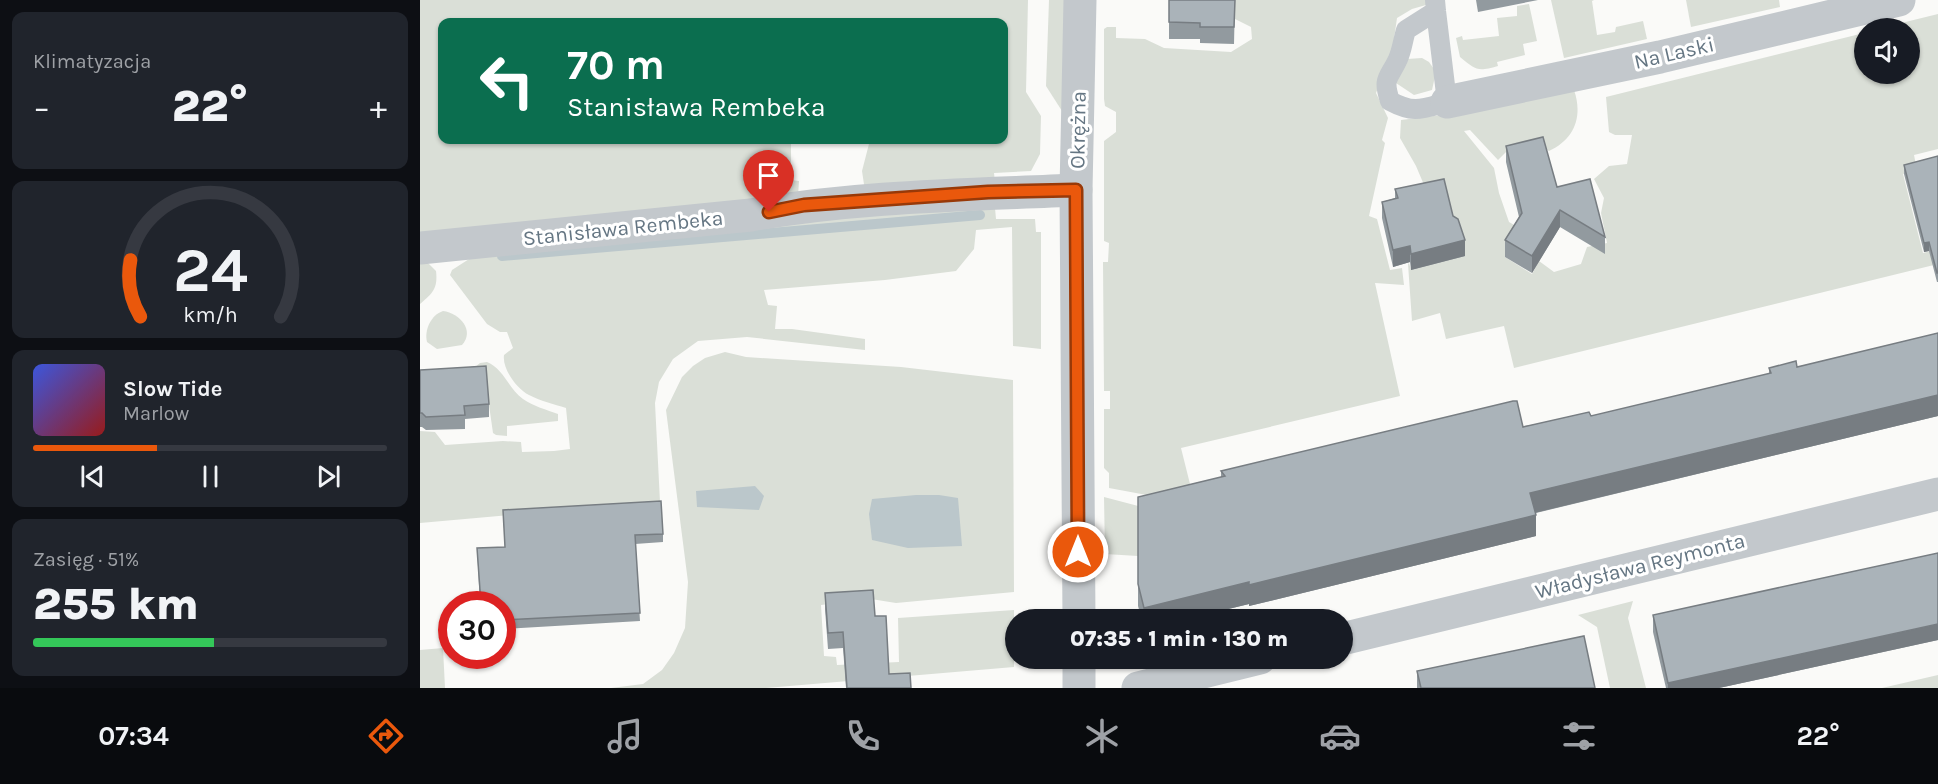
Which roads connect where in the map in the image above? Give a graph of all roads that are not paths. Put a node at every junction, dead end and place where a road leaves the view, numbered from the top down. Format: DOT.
graph roads {
  1 [pos="1080,0"];
  2 [pos="1899,0"];
  3 [pos="1435,6"];
  4 [pos="1447,102"];
  5 [pos="1076,190"];
  6 [pos="420,248"];
  7 [pos="1938,494"];
  8 [pos="1079,609"];
  9 [pos="1353,636"];
  10 [pos="1079,669"];
  11 [pos="1215,669"];
  12 [pos="1079,688"];
  13 [pos="1138,688"];
  1 -- 5 [label="street, Okrężna"];
  2 -- 4 [label="street, Na Laski"];
  3 -- 4 [label="lane"];
  3 -- 4 [label="lane"];
  5 -- 6 [label="street, Stanisława Rembeka"];
  5 -- 8 [label="street, Okrężna"];
  7 -- 9 [label="street, Władysława Reymonta"];
  10 -- 12 [label="street"];
  11 -- 13 [label="street"];
}
